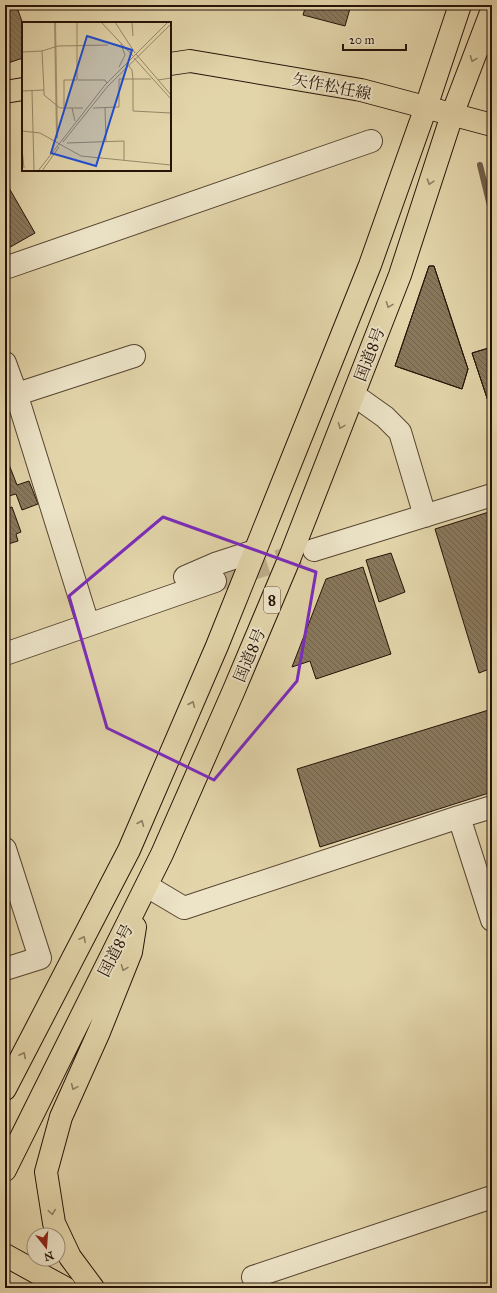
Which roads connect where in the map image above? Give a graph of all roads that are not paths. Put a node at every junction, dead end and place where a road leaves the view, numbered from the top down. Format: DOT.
graph roads {
  1 [pos="460,5"];
  2 [pos="492,10"];
  3 [pos="171,64"];
  4 [pos="22,89"];
  5 [pos="5,92"];
  6 [pos="426,107"];
  7 [pos="452,115"];
  8 [pos="492,125"];
  9 [pos="371,141"];
  10 [pos="5,268"];
  11 [pos="134,356"];
  12 [pos="5,363"];
  13 [pos="10,395"];
  14 [pos="354,395"];
  15 [pos="492,495"];
  16 [pos="425,516"];
  17 [pos="314,550"];
  18 [pos="255,552"];
  19 [pos="215,581"];
  20 [pos="129,610"];
  21 [pos="88,624"];
  22 [pos="5,654"];
  23 [pos="492,807"];
  24 [pos="459,817"];
  25 [pos="5,849"];
  26 [pos="143,894"];
  27 [pos="492,920"];
  28 [pos="5,968"];
  29 [pos="5,1089"];
  30 [pos="5,1170"];
  31 [pos="492,1197"];
  32 [pos="5,1256"];
  33 [pos="253,1277"];
  34 [pos="65,1288"];
  35 [pos="93,1288"];
  1 -- 6 [label="main road, 国道8号 / 8"];
  2 -- 7 [label="main road, 国道8号 / 8, one-way"];
  3 -- 6 [label="main road, 矢作松任線"];
  4 -- 5 [label="main road"];
  6 -- 7 [label="main road, 矢作松任線"];
  6 -- 18 [label="main road, 国道8号 / 8"];
  7 -- 8 [label="main road, 矢作松任線"];
  7 -- 14 [label="main road, 国道8号 / 8, one-way"];
  9 -- 10 [label="street"];
  11 -- 13 [label="street"];
  12 -- 13 [label="street"];
  13 -- 21 [label="street"];
  14 -- 16 [label="street"];
  14 -- 26 [label="main road, 国道8号 / 8, one-way"];
  15 -- 16 [label="street"];
  16 -- 17 [label="street"];
  18 -- 20 [label="street"];
  29 -- 18 [label="main road, 国道8号 / 8, one-way"];
  19 -- 20 [label="street"];
  20 -- 21 [label="street"];
  21 -- 22 [label="street"];
  23 -- 24 [label="street"];
  24 -- 26 [label="street"];
  24 -- 27 [label="street"];
  25 -- 28 [label="street"];
  26 -- 30 [label="main road, 国道8号 / 8"];
  26 -- 35 [label="main road, one-way"];
  31 -- 33 [label="street"];
  32 -- 34 [label="main road"];
}
